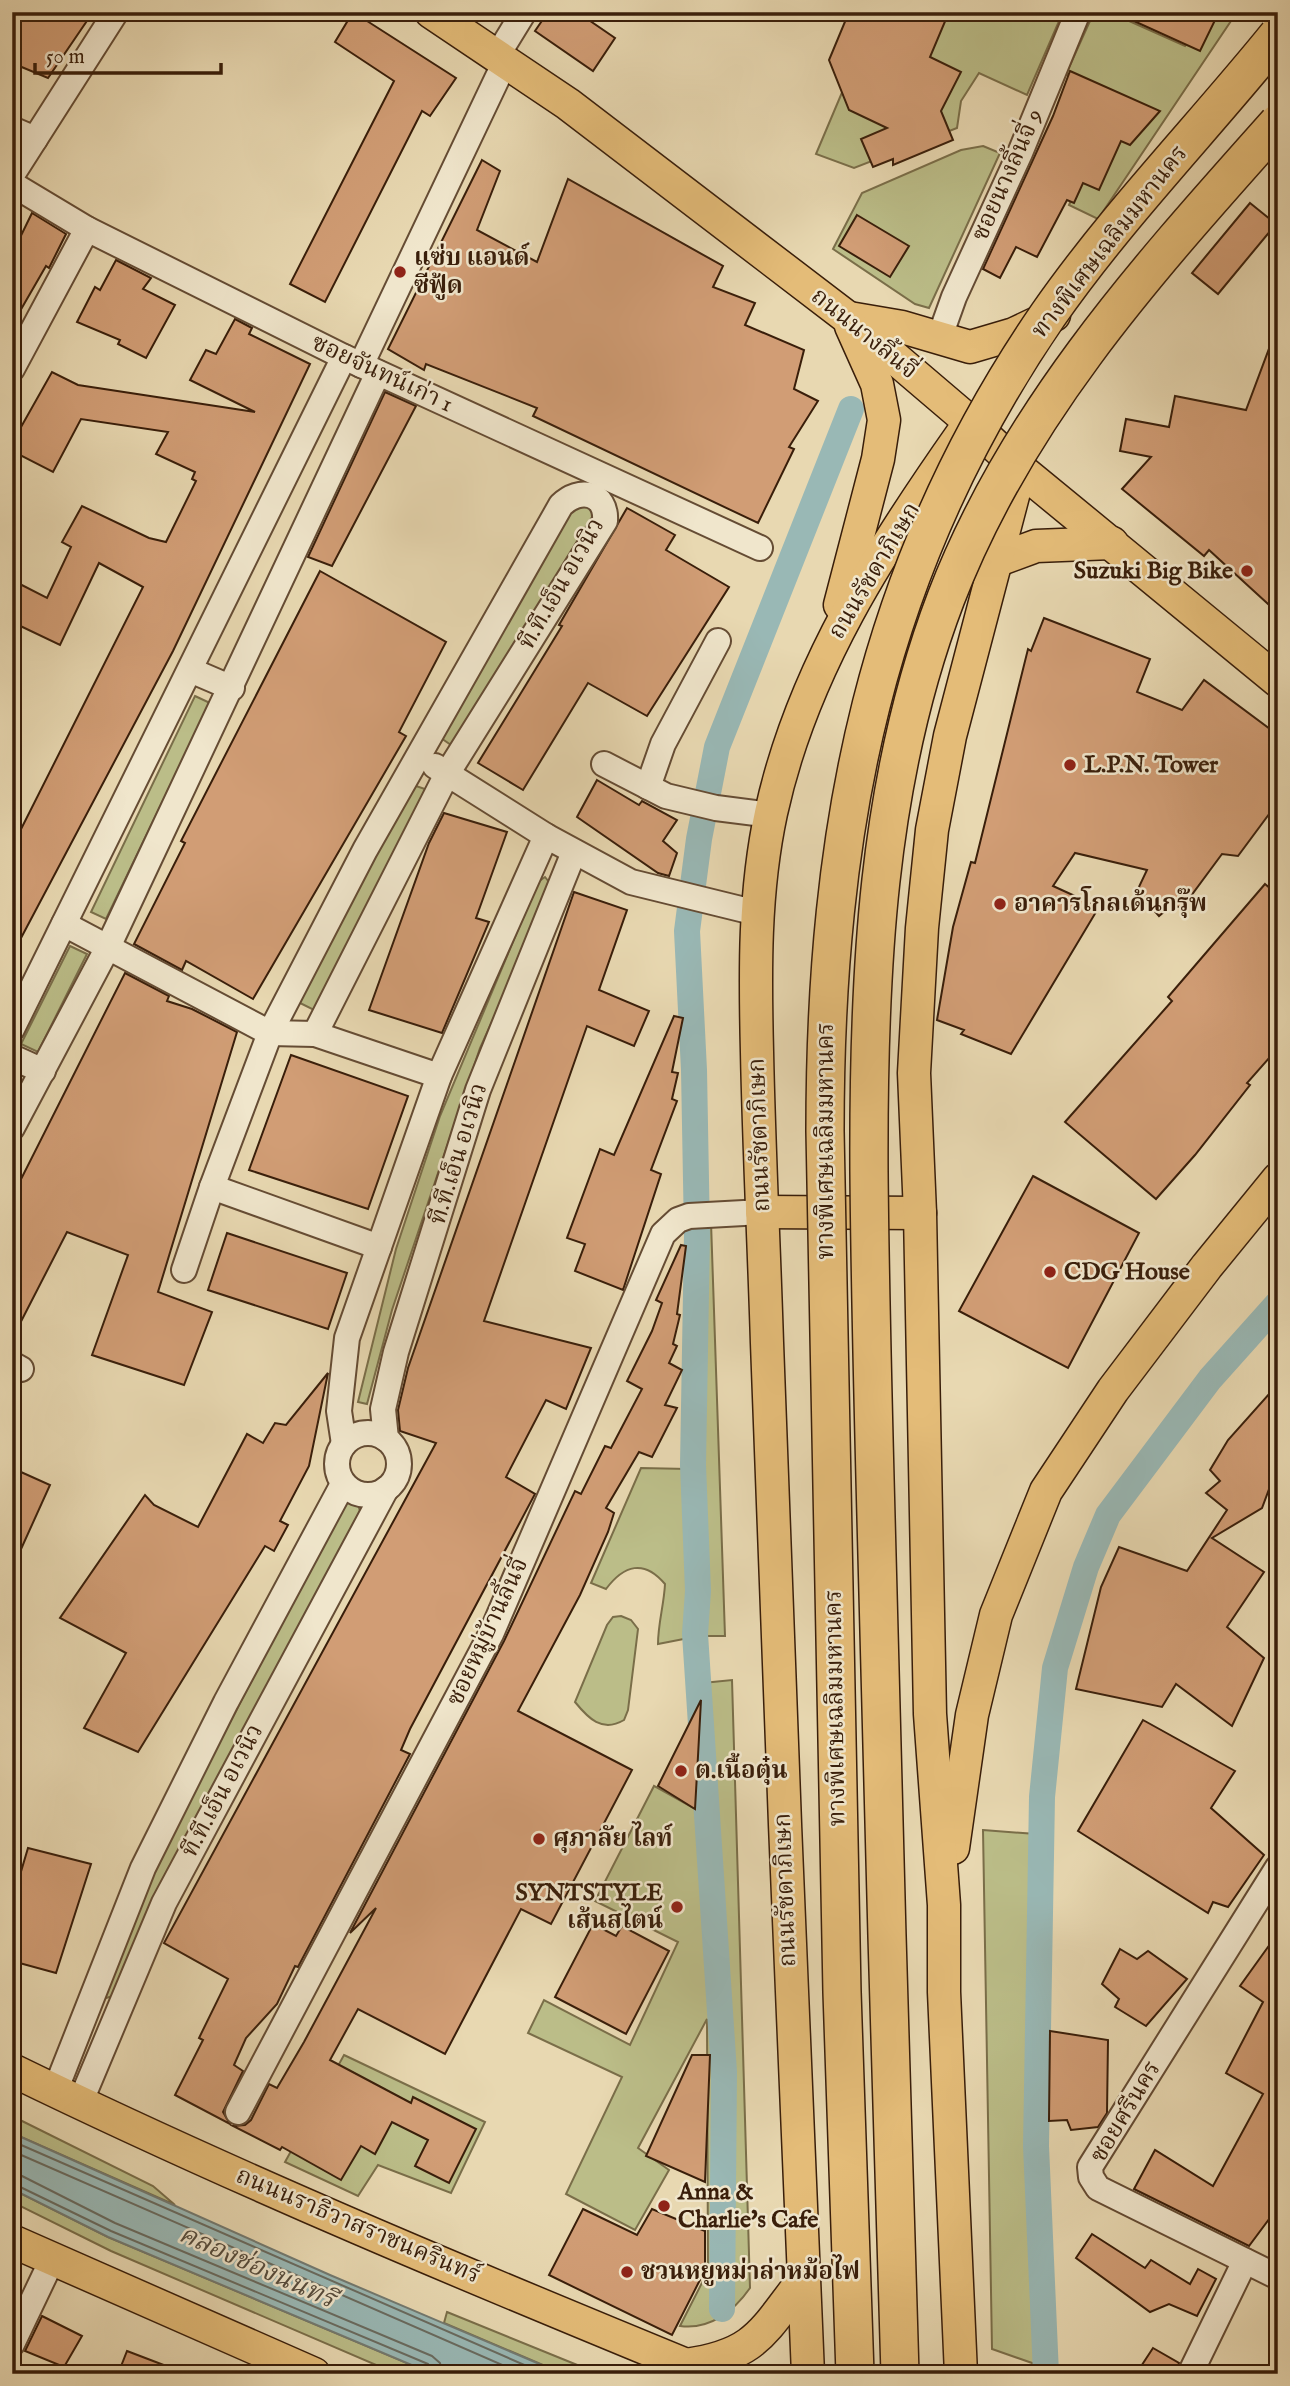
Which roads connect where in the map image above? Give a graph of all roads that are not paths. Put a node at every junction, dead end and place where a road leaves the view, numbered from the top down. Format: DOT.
graph roads {
  1 [pos="116,12"];
  2 [pos="431,12"];
  3 [pos="524,12"];
  4 [pos="1078,12"];
  5 [pos="1278,35"];
  6 [pos="501,59"];
  7 [pos="1278,60"];
  8 [pos="1278,123"];
  9 [pos="12,129"];
  10 [pos="35,139"];
  11 [pos="12,175"];
  12 [pos="12,184"];
  13 [pos="87,229"];
  14 [pos="1055,314"];
  15 [pos="848,318"];
  16 [pos="939,339"];
  17 [pos="361,365"];
  18 [pos="12,369"];
  19 [pos="970,422"];
  20 [pos="1020,469"];
  21 [pos="1112,543"];
  22 [pos="760,548"];
  23 [pos="998,560"];
  24 [pos="835,634"];
  25 [pos="718,641"];
  26 [pos="190,670"];
  27 [pos="1278,681"];
  28 [pos="232,688"];
  29 [pos="419,757"];
  30 [pos="604,764"];
  31 [pos="447,774"];
  32 [pos="657,791"];
  33 [pos="771,815"];
  34 [pos="546,836"];
  35 [pos="575,852"];
  36 [pos="531,868"];
  37 [pos="565,877"];
  38 [pos="757,913"];
  39 [pos="64,923"];
  40 [pos="108,947"];
  41 [pos="12,1029"];
  42 [pos="270,1033"];
  43 [pos="315,1034"];
  44 [pos="12,1057"];
  45 [pos="43,1071"];
  46 [pos="439,1076"];
  47 [pos="12,1128"];
  48 [pos="1278,1179"];
  49 [pos="212,1187"];
  50 [pos="762,1212"];
  51 [pos="920,1213"];
  52 [pos="379,1247"];
  53 [pos="184,1270"];
  54 [pos="386,1439"];
  55 [pos="344,1444"];
  56 [pos="344,1484"];
  57 [pos="386,1489"];
  58 [pos="1278,1867"];
  59 [pos="944,1905"];
  60 [pos="12,2070"];
  61 [pos="67,2097"];
  62 [pos="238,2112"];
  63 [pos="12,2241"];
  64 [pos="52,2260"];
  65 [pos="1245,2261"];
  66 [pos="1278,2277"];
  67 [pos="804,2279"];
  68 [pos="12,2344"];
  69 [pos="697,2369"];
  70 [pos="314,2374"];
  71 [pos="808,2374"];
  72 [pos="855,2374"];
  73 [pos="900,2374"];
  74 [pos="961,2374"];
  75 [pos="1190,2374"];
  1 -- 10 [label="street"];
  2 -- 6 [label="main road, ถนนนางลิ้นจี่"];
  3 -- 6 [label="street"];
  4 -- 16 [label="street, ซอยนางลิ้นจี่ 9"];
  5 -- 72 [label="highway, ทางพิเศษเฉลิมมหานคร, bridge"];
  6 -- 15 [label="main road, ถนนนางลิ้นจี่"];
  6 -- 17 [label="street"];
  7 -- 14 [label="main road, ถนนรัชดาภิเษก"];
  8 -- 73 [label="highway, ทางพิเศษเฉลิมมหานคร, bridge"];
  9 -- 10 [label="street"];
  10 -- 11 [label="street"];
  12 -- 13 [label="street, ซอยจันทน์เก่า 1"];
  13 -- 17 [label="street, ซอยจันทน์เก่า 1"];
  13 -- 18 [label="street"];
  14 -- 16 [label="main road"];
  14 -- 19 [label="main road, ถนนรัชดาภิเษก"];
  15 -- 16 [label="main road"];
  15 -- 19 [label="main road, ถนนนางลิ้นจี่"];
  15 -- 24 [label="main road"];
  17 -- 22 [label="street, ซอยจันทน์เก่า 1"];
  17 -- 26 [label="street"];
  17 -- 28 [label="street"];
  19 -- 20 [label="main road, ถนนนางลิ้นจี่"];
  19 -- 24 [label="main road, ถนนรัชดาภิเษก"];
  20 -- 21 [label="main road, ถนนนางลิ้นจี่"];
  20 -- 23 [label="main road"];
  21 -- 23 [label="main road"];
  21 -- 27 [label="main road, ถนนนางลิ้นจี่"];
  23 -- 51 [label="main road"];
  24 -- 33 [label="main road, ถนนรัชดาภิเษก"];
  25 -- 32 [label="street"];
  26 -- 28 [label="street"];
  26 -- 39 [label="street"];
  28 -- 40 [label="street"];
  29 -- 31 [label="street"];
  29 -- 31 [label="street, ที.ที.เอ็น อเวนิว"];
  29 -- 42 [label="street, ที.ที.เอ็น อเวนิว"];
  30 -- 32 [label="street"];
  31 -- 34 [label="street"];
  31 -- 43 [label="street, ที.ที.เอ็น อเวนิว"];
  32 -- 33 [label="street"];
  33 -- 38 [label="main road, ถนนรัชดาภิเษก"];
  34 -- 35 [label="street"];
  34 -- 36 [label="street, ที.ที.เอ็น อเวนิว"];
  35 -- 37 [label="street, ที.ที.เอ็น อเวนิว"];
  35 -- 38 [label="street"];
  36 -- 37 [label="street"];
  36 -- 46 [label="street, ที.ที.เอ็น อเวนิว"];
  37 -- 54 [label="street, ที.ที.เอ็น อเวนิว"];
  38 -- 50 [label="main road, ถนนรัชดาภิเษก"];
  39 -- 40 [label="street, ที.ที.เอ็น อเวนิว"];
  39 -- 41 [label="street"];
  40 -- 42 [label="street, ที.ที.เอ็น อเวนิว"];
  40 -- 45 [label="street"];
  42 -- 43 [label="street, ที.ที.เอ็น อเวนิว"];
  42 -- 49 [label="street, ที.ที.เอ็น อเวนิว"];
  43 -- 46 [label="street, ที.ที.เอ็น อเวนิว"];
  44 -- 45 [label="street"];
  45 -- 47 [label="street"];
  46 -- 52 [label="street, ที.ที.เอ็น อเวนิว"];
  48 -- 59 [label="main road"];
  49 -- 52 [label="street"];
  49 -- 53 [label="street, ที.ที.เอ็น อเวนิว"];
  50 -- 51 [label="main road"];
  50 -- 62 [label="street, ซอยหมู่บ้านลิ้นจี่"];
  50 -- 67 [label="main road, ถนนรัชดาภิเษก"];
  51 -- 59 [label="main road"];
  52 -- 55 [label="street, ที.ที.เอ็น อเวนิว"];
  54 -- 55 [label="street"];
  54 -- 57 [label="street, ที.ที.เอ็น อเวนิว"];
  55 -- 56 [label="street, ที.ที.เอ็น อเวนิว"];
  56 -- 57 [label="street"];
  56 -- 61 [label="street, ที.ที.เอ็น อเวนิว"];
  57 -- 61 [label="street, ที.ที.เอ็น อเวนิว"];
  58 -- 65 [label="street, ซอยศรีนคร"];
  59 -- 74 [label="main road"];
  60 -- 61 [label="main road, ถนนนราธิวาสราชนครินทร์"];
  61 -- 69 [label="main road, ถนนนราธิวาสราชนครินทร์"];
  63 -- 64 [label="main road"];
  64 -- 68 [label="street"];
  64 -- 70 [label="main road"];
  65 -- 66 [label="street, ซอยศรีนคร"];
  65 -- 75 [label="street"];
  67 -- 69 [label="main road"];
  67 -- 71 [label="main road, ถนนรัชดาภิเษก"];
}
